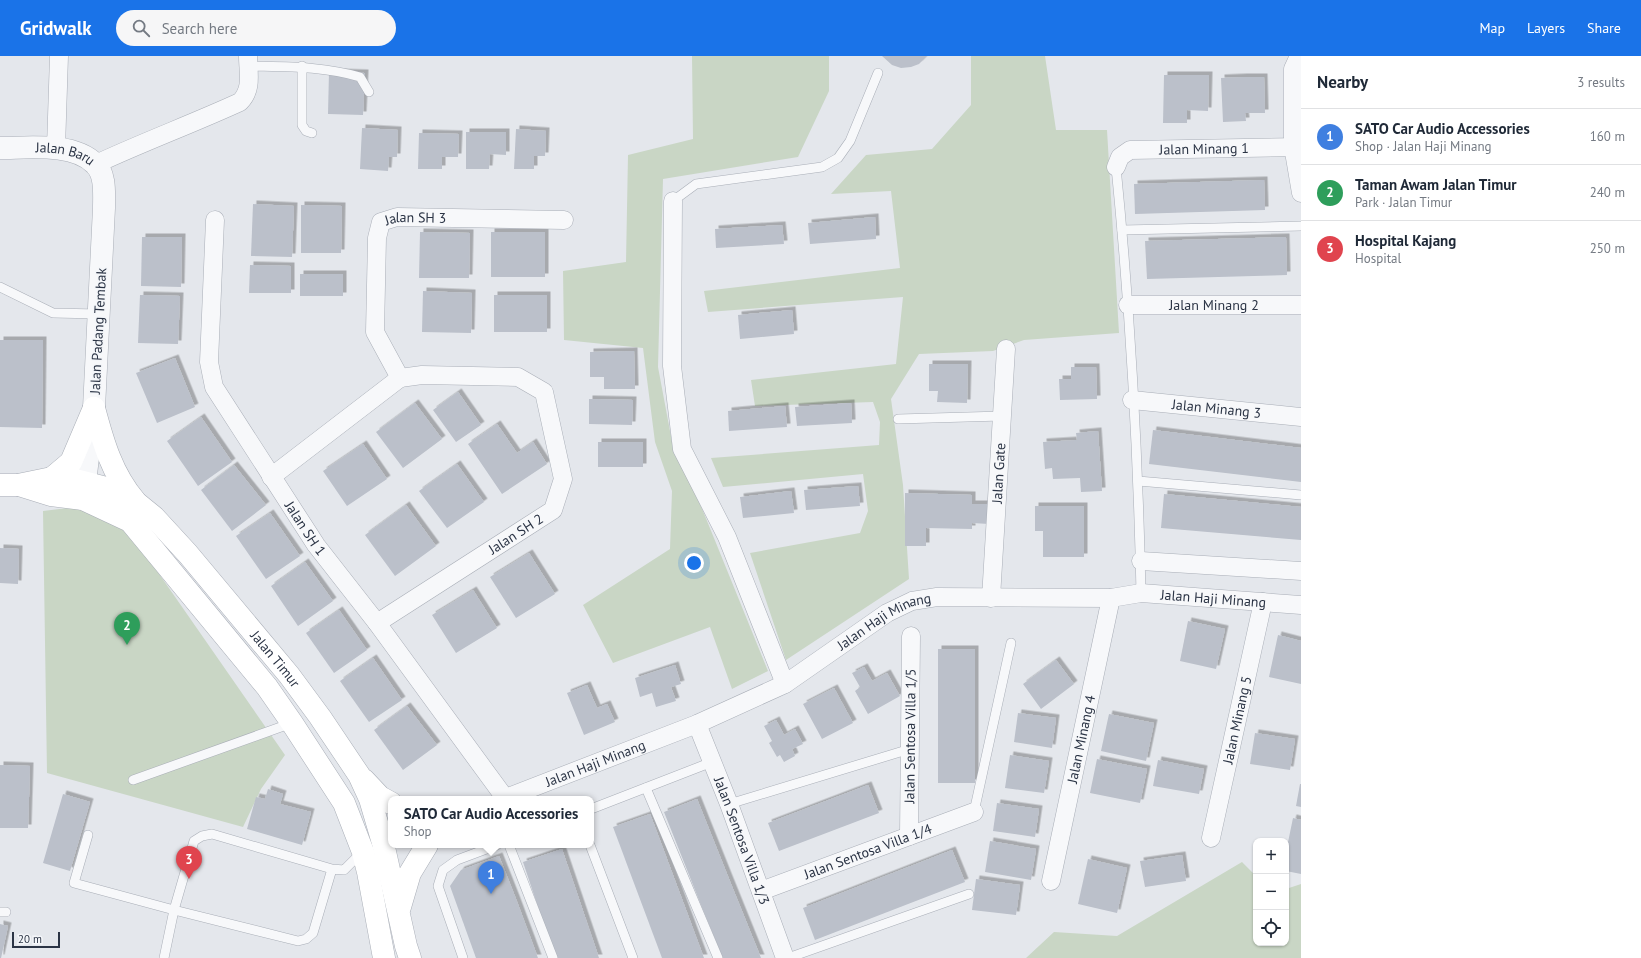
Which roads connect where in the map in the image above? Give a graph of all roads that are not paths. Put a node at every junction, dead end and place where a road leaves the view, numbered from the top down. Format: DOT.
graph roads {
  1 [pos="59,56"];
  2 [pos="1293,60"];
  3 [pos="248,61"];
  4 [pos="302,66"];
  5 [pos="878,73"];
  6 [pos="369,92"];
  7 [pos="312,133"];
  8 [pos="1297,146"];
  9 [pos="0,148"];
  10 [pos="56,148"];
  11 [pos="96,164"];
  12 [pos="1116,167"];
  13 [pos="1301,193"];
  14 [pos="673,201"];
  15 [pos="215,220"];
  16 [pos="564,220"];
  17 [pos="1301,226"];
  18 [pos="1122,230"];
  19 [pos="0,287"];
  20 [pos="1128,305"];
  21 [pos="1301,305"];
  22 [pos="98,314"];
  23 [pos="1006,349"];
  24 [pos="400,378"];
  25 [pos="1132,400"];
  26 [pos="94,408"];
  27 [pos="1002,416"];
  28 [pos="1301,417"];
  29 [pos="898,419"];
  30 [pos="271,477"];
  31 [pos="52,478"];
  32 [pos="1138,481"];
  33 [pos="9,485"];
  34 [pos="84,490"];
  35 [pos="1301,495"];
  36 [pos="138,504"];
  37 [pos="1141,561"];
  38 [pos="1301,571"];
  39 [pos="1142,593"];
  40 [pos="991,598"];
  41 [pos="1111,598"];
  42 [pos="1263,602"];
  43 [pos="1301,605"];
  44 [pos="377,623"];
  45 [pos="911,636"];
  46 [pos="1012,643"];
  47 [pos="785,684"];
  48 [pos="292,723"];
  49 [pos="697,724"];
  50 [pos="910,749"];
  51 [pos="712,762"];
  52 [pos="359,775"];
  53 [pos="133,780"];
  54 [pos="646,788"];
  55 [pos="502,796"];
  56 [pos="512,796"];
  57 [pos="388,801"];
  58 [pos="729,804"];
  59 [pos="594,808"];
  60 [pos="974,812"];
  61 [pos="88,835"];
  62 [pos="909,836"];
  63 [pos="1211,838"];
  64 [pos="387,841"];
  65 [pos="388,848"];
  66 [pos="425,848"];
  67 [pos="489,848"];
  68 [pos="510,848"];
  69 [pos="591,848"];
  70 [pos="363,852"];
  71 [pos="332,869"];
  72 [pos="1051,881"];
  73 [pos="761,891"];
  74 [pos="969,894"];
  75 [pos="174,910"];
  76 [pos="399,912"];
  77 [pos="164,958"];
  78 [pos="384,958"];
  79 [pos="410,958"];
  80 [pos="463,958"];
  81 [pos="553,958"];
  82 [pos="633,958"];
  83 [pos="718,958"];
  84 [pos="787,958"];
  1 -- 10 [label="street"];
  2 -- 8 [label="street"];
  3 -- 4 [label="lane"];
  3 -- 11 [label="street, Jalan Baru"];
  4 -- 6 [label="lane"];
  4 -- 7 [label="lane"];
  5 -- 14 [label="lane"];
  8 -- 12 [label="street, Jalan Minang 1"];
  8 -- 13 [label="street"];
  9 -- 10 [label="street, Jalan Baru"];
  10 -- 11 [label="street, Jalan Baru"];
  11 -- 22 [label="street, Jalan Padang Tembak"];
  12 -- 18 [label="lane"];
  14 -- 47 [label="street"];
  15 -- 30 [label="street, Jalan SH 1"];
  16 -- 24 [label="street, Jalan SH 3"];
  17 -- 18 [label="lane"];
  18 -- 20 [label="lane"];
  19 -- 22 [label="lane"];
  20 -- 21 [label="street, Jalan Minang 2"];
  20 -- 25 [label="lane"];
  22 -- 26 [label="street, Jalan Padang Tembak"];
  23 -- 27 [label="street, Jalan Gate"];
  24 -- 30 [label="street"];
  24 -- 44 [label="street, Jalan SH 2"];
  25 -- 28 [label="street, Jalan Minang 3"];
  25 -- 32 [label="lane"];
  26 -- 31 [label="main road"];
  26 -- 34 [label="street, Jalan Padang Tembak"];
  26 -- 36 [label="main road"];
  27 -- 29 [label="lane"];
  27 -- 40 [label="street, Jalan Gate"];
  30 -- 44 [label="street, Jalan SH 1"];
  31 -- 33 [label="main road, Jalan Timur"];
  31 -- 34 [label="main road, Jalan Timur"];
  32 -- 35 [label="lane"];
  32 -- 37 [label="lane"];
  33 -- 34 [label="main road, Jalan Timur"];
  34 -- 36 [label="main road, Jalan Timur"];
  34 -- 48 [label="main road, Jalan Timur"];
  36 -- 52 [label="main road, Jalan Timur"];
  37 -- 38 [label="street"];
  37 -- 39 [label="lane"];
  39 -- 41 [label="street, Jalan Haji Minang"];
  39 -- 42 [label="street, Jalan Haji Minang"];
  40 -- 41 [label="street, Jalan Haji Minang"];
  40 -- 47 [label="street, Jalan Haji Minang"];
  41 -- 72 [label="street, Jalan Minang 4"];
  42 -- 43 [label="street, Jalan Haji Minang"];
  42 -- 63 [label="street, Jalan Minang 5"];
  44 -- 55 [label="street, Jalan SH 1"];
  45 -- 50 [label="street, Jalan Sentosa Villa 1/5"];
  46 -- 60 [label="lane"];
  47 -- 49 [label="street, Jalan Haji Minang"];
  48 -- 53 [label="lane"];
  48 -- 70 [label="main road, Jalan Timur"];
  49 -- 51 [label="street, Jalan Sentosa Villa 1/3"];
  49 -- 56 [label="street, Jalan Haji Minang"];
  50 -- 58 [label="lane"];
  50 -- 62 [label="street, Jalan Sentosa Villa 1/5"];
  51 -- 54 [label="lane"];
  51 -- 58 [label="street, Jalan Sentosa Villa 1/3"];
  52 -- 57 [label="main road"];
  52 -- 64 [label="main road, Jalan Timur"];
  54 -- 59 [label="lane"];
  54 -- 83 [label="lane"];
  58 -- 73 [label="street, Jalan Sentosa Villa 1/3"];
  60 -- 62 [label="street, Jalan Sentosa Villa 1/4"];
  61 -- 75 [label="lane"];
  62 -- 73 [label="street, Jalan Sentosa Villa 1/4"];
  64 -- 70 [label="street"];
  65 -- 76 [label="main road, Jalan Timur"];
  66 -- 76 [label="main road"];
  67 -- 80 [label="lane"];
  68 -- 81 [label="lane"];
  69 -- 82 [label="lane"];
  70 -- 71 [label="lane"];
  70 -- 78 [label="main road, Jalan Timur"];
  71 -- 75 [label="lane"];
  71 -- 75 [label="lane"];
  73 -- 84 [label="street, Jalan Sentosa Villa 1/3"];
  74 -- 84 [label="lane"];
  75 -- 77 [label="lane"];
  76 -- 79 [label="main road, Jalan Timur"];
}
